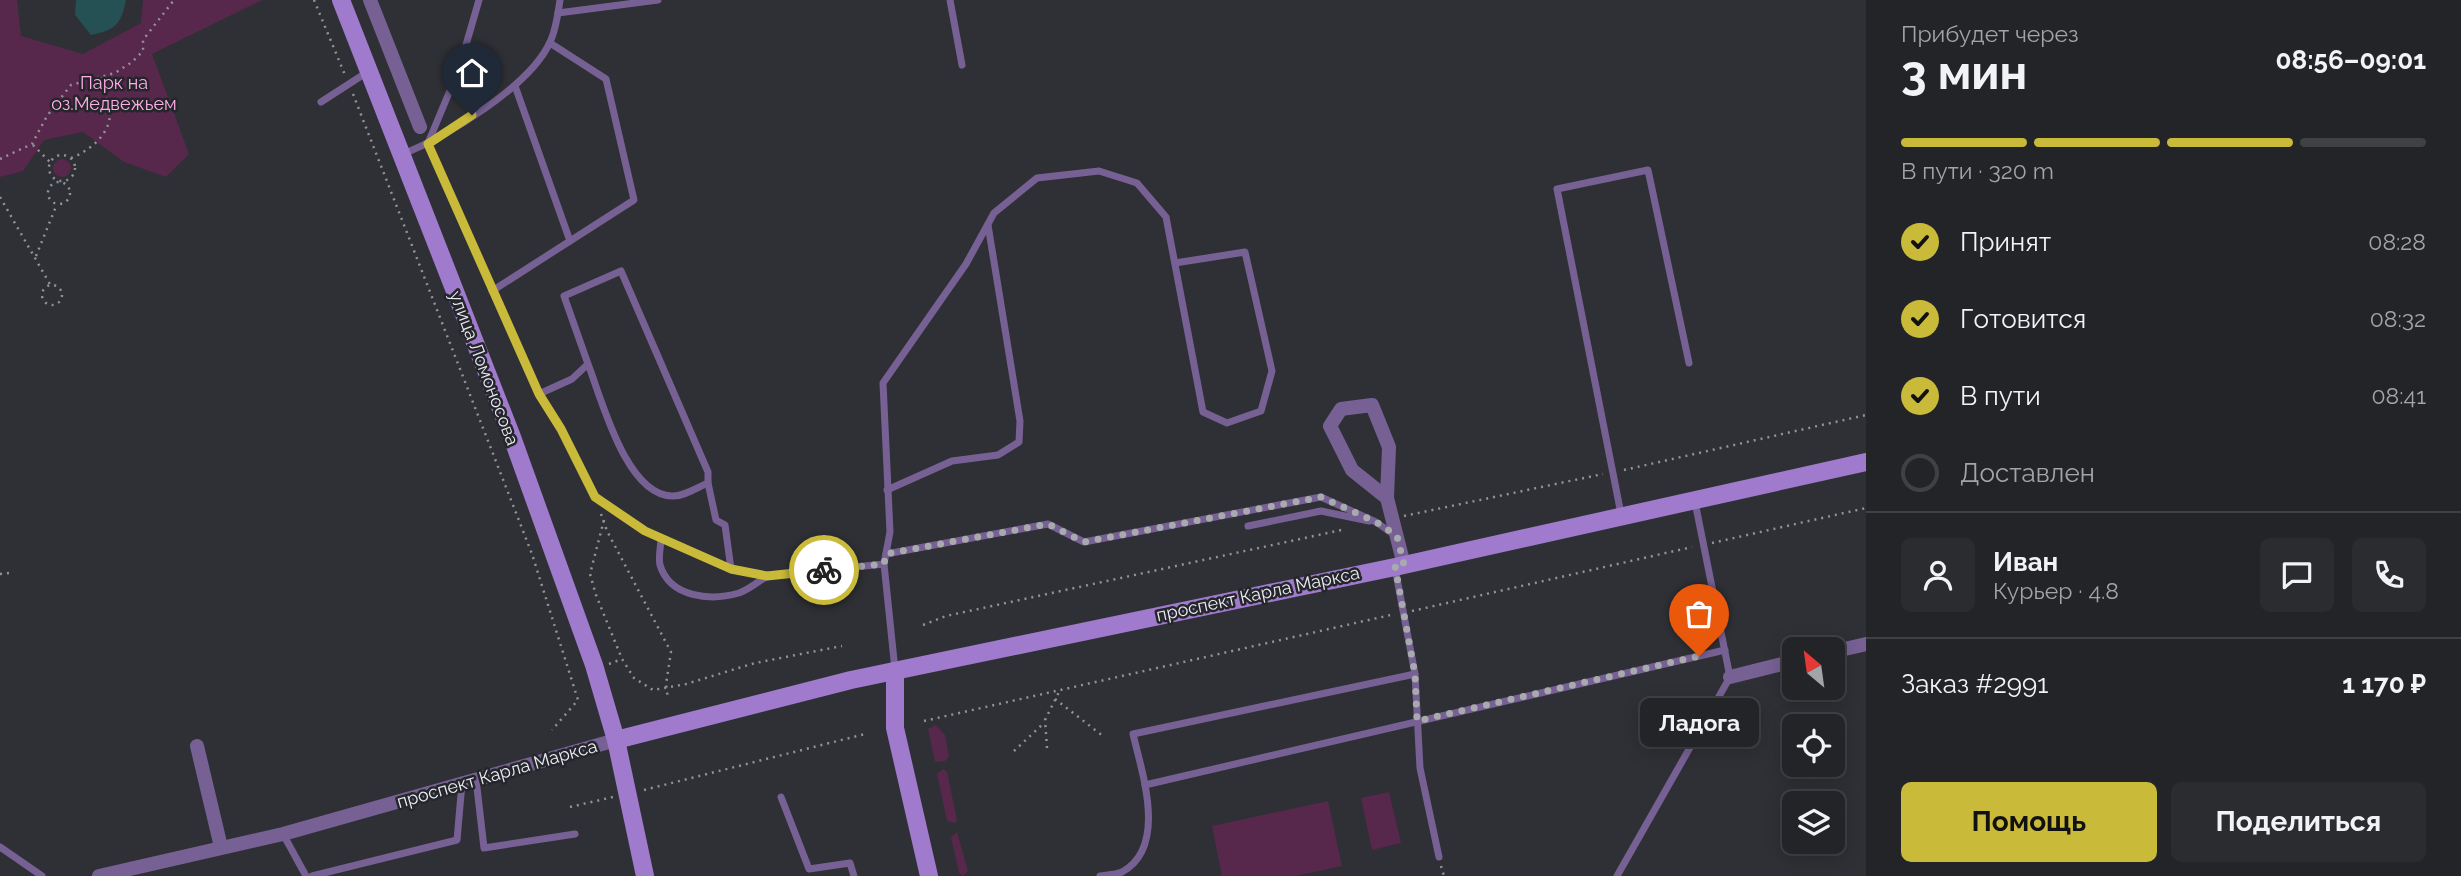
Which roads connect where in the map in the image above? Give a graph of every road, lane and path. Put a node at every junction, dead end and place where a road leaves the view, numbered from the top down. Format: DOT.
graph roads {
  1 [pos="174,0"];
  2 [pos="314,0"];
  3 [pos="341,0"];
  4 [pos="370,0"];
  5 [pos="479,0"];
  6 [pos="560,0"];
  7 [pos="657,0"];
  8 [pos="950,0"];
  9 [pos="614,3"];
  10 [pos="558,13"];
  11 [pos="550,43"];
  12 [pos="962,65"];
  13 [pos="370,71"];
  14 [pos="83,74"];
  15 [pos="102,77"];
  16 [pos="84,79"];
  17 [pos="349,85"];
  18 [pos="515,86"];
  19 [pos="321,102"];
  20 [pos="420,127"];
  21 [pos="32,144"];
  22 [pos="428,144"];
  23 [pos="401,155"];
  24 [pos="71,158"];
  25 [pos="0,159"];
  26 [pos="50,162"];
  27 [pos="0,197"];
  28 [pos="57,204"];
  29 [pos="988,225"];
  30 [pos="570,241"];
  31 [pos="36,256"];
  32 [pos="1175,263"];
  33 [pos="51,286"];
  34 [pos="492,291"];
  35 [pos="1689,363"];
  36 [pos="588,364"];
  37 [pos="539,394"];
  38 [pos="1866,461"];
  39 [pos="708,482"];
  40 [pos="887,490"];
  41 [pos="595,497"];
  42 [pos="1387,498"];
  43 [pos="1695,501"];
  44 [pos="1621,515"];
  45 [pos="604,520"];
  46 [pos="1376,522"];
  47 [pos="1248,526"];
  48 [pos="1397,536"];
  49 [pos="661,538"];
  50 [pos="886,554"];
  51 [pos="884,564"];
  52 [pos="1399,566"];
  53 [pos="731,569"];
  54 [pos="10,573"];
  55 [pos="0,574"];
  56 [pos="767,576"];
  57 [pos="1866,644"];
  58 [pos="842,646"];
  59 [pos="1845,649"];
  60 [pos="1725,650"];
  61 [pos="1782,665"];
  62 [pos="895,671"];
  63 [pos="1415,674"];
  64 [pos="1730,677"];
  65 [pos="666,687"];
  66 [pos="1059,691"];
  67 [pos="668,699"];
  68 [pos="1055,699"];
  69 [pos="1417,721"];
  70 [pos="1045,722"];
  71 [pos="552,730"];
  72 [pos="864,734"];
  73 [pos="1103,736"];
  74 [pos="616,740"];
  75 [pos="197,746"];
  76 [pos="1047,748"];
  77 [pos="1014,751"];
  78 [pos="469,781"];
  79 [pos="1144,785"];
  80 [pos="628,793"];
  81 [pos="781,797"];
  82 [pos="570,807"];
  83 [pos="283,834"];
  84 [pos="575,834"];
  85 [pos="0,847"];
  86 [pos="221,847"];
  87 [pos="1439,857"];
  88 [pos="42,876"];
  89 [pos="99,876"];
  90 [pos="306,876"];
  91 [pos="312,876"];
  92 [pos="645,876"];
  93 [pos="854,876"];
  94 [pos="929,876"];
  95 [pos="1103,876"];
  96 [pos="1617,876"];
  1 -- 15 [label="path"];
  2 -- 17 [label="path"];
  3 -- 13 [label="main road, улица Ломоносова"];
  4 -- 20 [label="street"];
  5 -- 22 [label="lane"];
  6 -- 10 [label="lane"];
  7 -- 9 [label="lane"];
  8 -- 12 [label="lane"];
  9 -- 10 [label="lane"];
  10 -- 11 [label="lane"];
  11 -- 18 [label="lane"];
  11 -- 30 [label="lane"];
  13 -- 17 [label="lane"];
  13 -- 23 [label="main road, улица Ломоносова"];
  14 -- 16 [label="path"];
  15 -- 16 [label="path"];
  15 -- 24 [label="path"];
  16 -- 21 [label="path"];
  17 -- 19 [label="lane"];
  17 -- 71 [label="path"];
  18 -- 22 [label="lane"];
  18 -- 30 [label="lane"];
  21 -- 25 [label="path"];
  21 -- 26 [label="path"];
  22 -- 23 [label="lane"];
  22 -- 34 [label="lane"];
  23 -- 74 [label="main road, улица Ломоносова"];
  24 -- 26 [label="path"];
  24 -- 26 [label="path"];
  27 -- 31 [label="path"];
  28 -- 28 [label="path"];
  28 -- 31 [label="path"];
  29 -- 32 [label="lane"];
  29 -- 40 [label="lane"];
  29 -- 40 [label="lane"];
  30 -- 34 [label="lane"];
  31 -- 33 [label="path"];
  32 -- 32 [label="lane"];
  33 -- 33 [label="path"];
  34 -- 37 [label="lane"];
  35 -- 44 [label="lane"];
  36 -- 37 [label="lane"];
  36 -- 39 [label="lane"];
  36 -- 39 [label="lane"];
  37 -- 41 [label="lane"];
  38 -- 43 [label="main road, проспект Карла Маркса"];
  39 -- 53 [label="lane"];
  40 -- 50 [label="lane"];
  41 -- 45 [label="path"];
  41 -- 49 [label="lane"];
  42 -- 42 [label="street"];
  42 -- 48 [label="street"];
  43 -- 44 [label="main road, проспект Карла Маркса"];
  43 -- 60 [label="lane"];
  44 -- 52 [label="main road, проспект Карла Маркса"];
  45 -- 65 [label="path"];
  45 -- 65 [label="path"];
  46 -- 47 [label="lane"];
  46 -- 48 [label="lane"];
  46 -- 50 [label="lane"];
  48 -- 52 [label="street"];
  49 -- 53 [label="lane"];
  49 -- 56 [label="lane"];
  50 -- 51 [label="lane"];
  51 -- 56 [label="lane"];
  51 -- 62 [label="lane"];
  52 -- 62 [label="main road, проспект Карла Маркса"];
  52 -- 63 [label="lane"];
  53 -- 56 [label="lane"];
  54 -- 55 [label="path"];
  57 -- 59 [label="street"];
  58 -- 65 [label="path"];
  60 -- 64 [label="lane"];
  60 -- 69 [label="lane"];
  61 -- 64 [label="street"];
  62 -- 74 [label="main road, проспект Карла Маркса"];
  62 -- 94 [label="main road"];
  63 -- 69 [label="lane"];
  63 -- 79 [label="lane"];
  64 -- 96 [label="lane"];
  65 -- 67 [label="path"];
  66 -- 68 [label="path"];
  68 -- 70 [label="path"];
  68 -- 73 [label="path"];
  69 -- 79 [label="lane"];
  69 -- 87 [label="lane"];
  70 -- 76 [label="path"];
  70 -- 77 [label="path"];
  72 -- 80 [label="path"];
  74 -- 78 [label="street, проспект Карла Маркса"];
  74 -- 80 [label="main road, улица Ломоносова"];
  75 -- 86 [label="street"];
  78 -- 83 [label="street, проспект Карла Маркса"];
  78 -- 84 [label="lane"];
  78 -- 91 [label="lane"];
  79 -- 95 [label="lane"];
  80 -- 82 [label="path"];
  80 -- 92 [label="main road, улица Ломоносова"];
  81 -- 93 [label="lane"];
  83 -- 86 [label="street, проспект Карла Маркса"];
  83 -- 90 [label="lane"];
  85 -- 88 [label="lane"];
  86 -- 89 [label="street, проспект Карла Маркса"];
}
